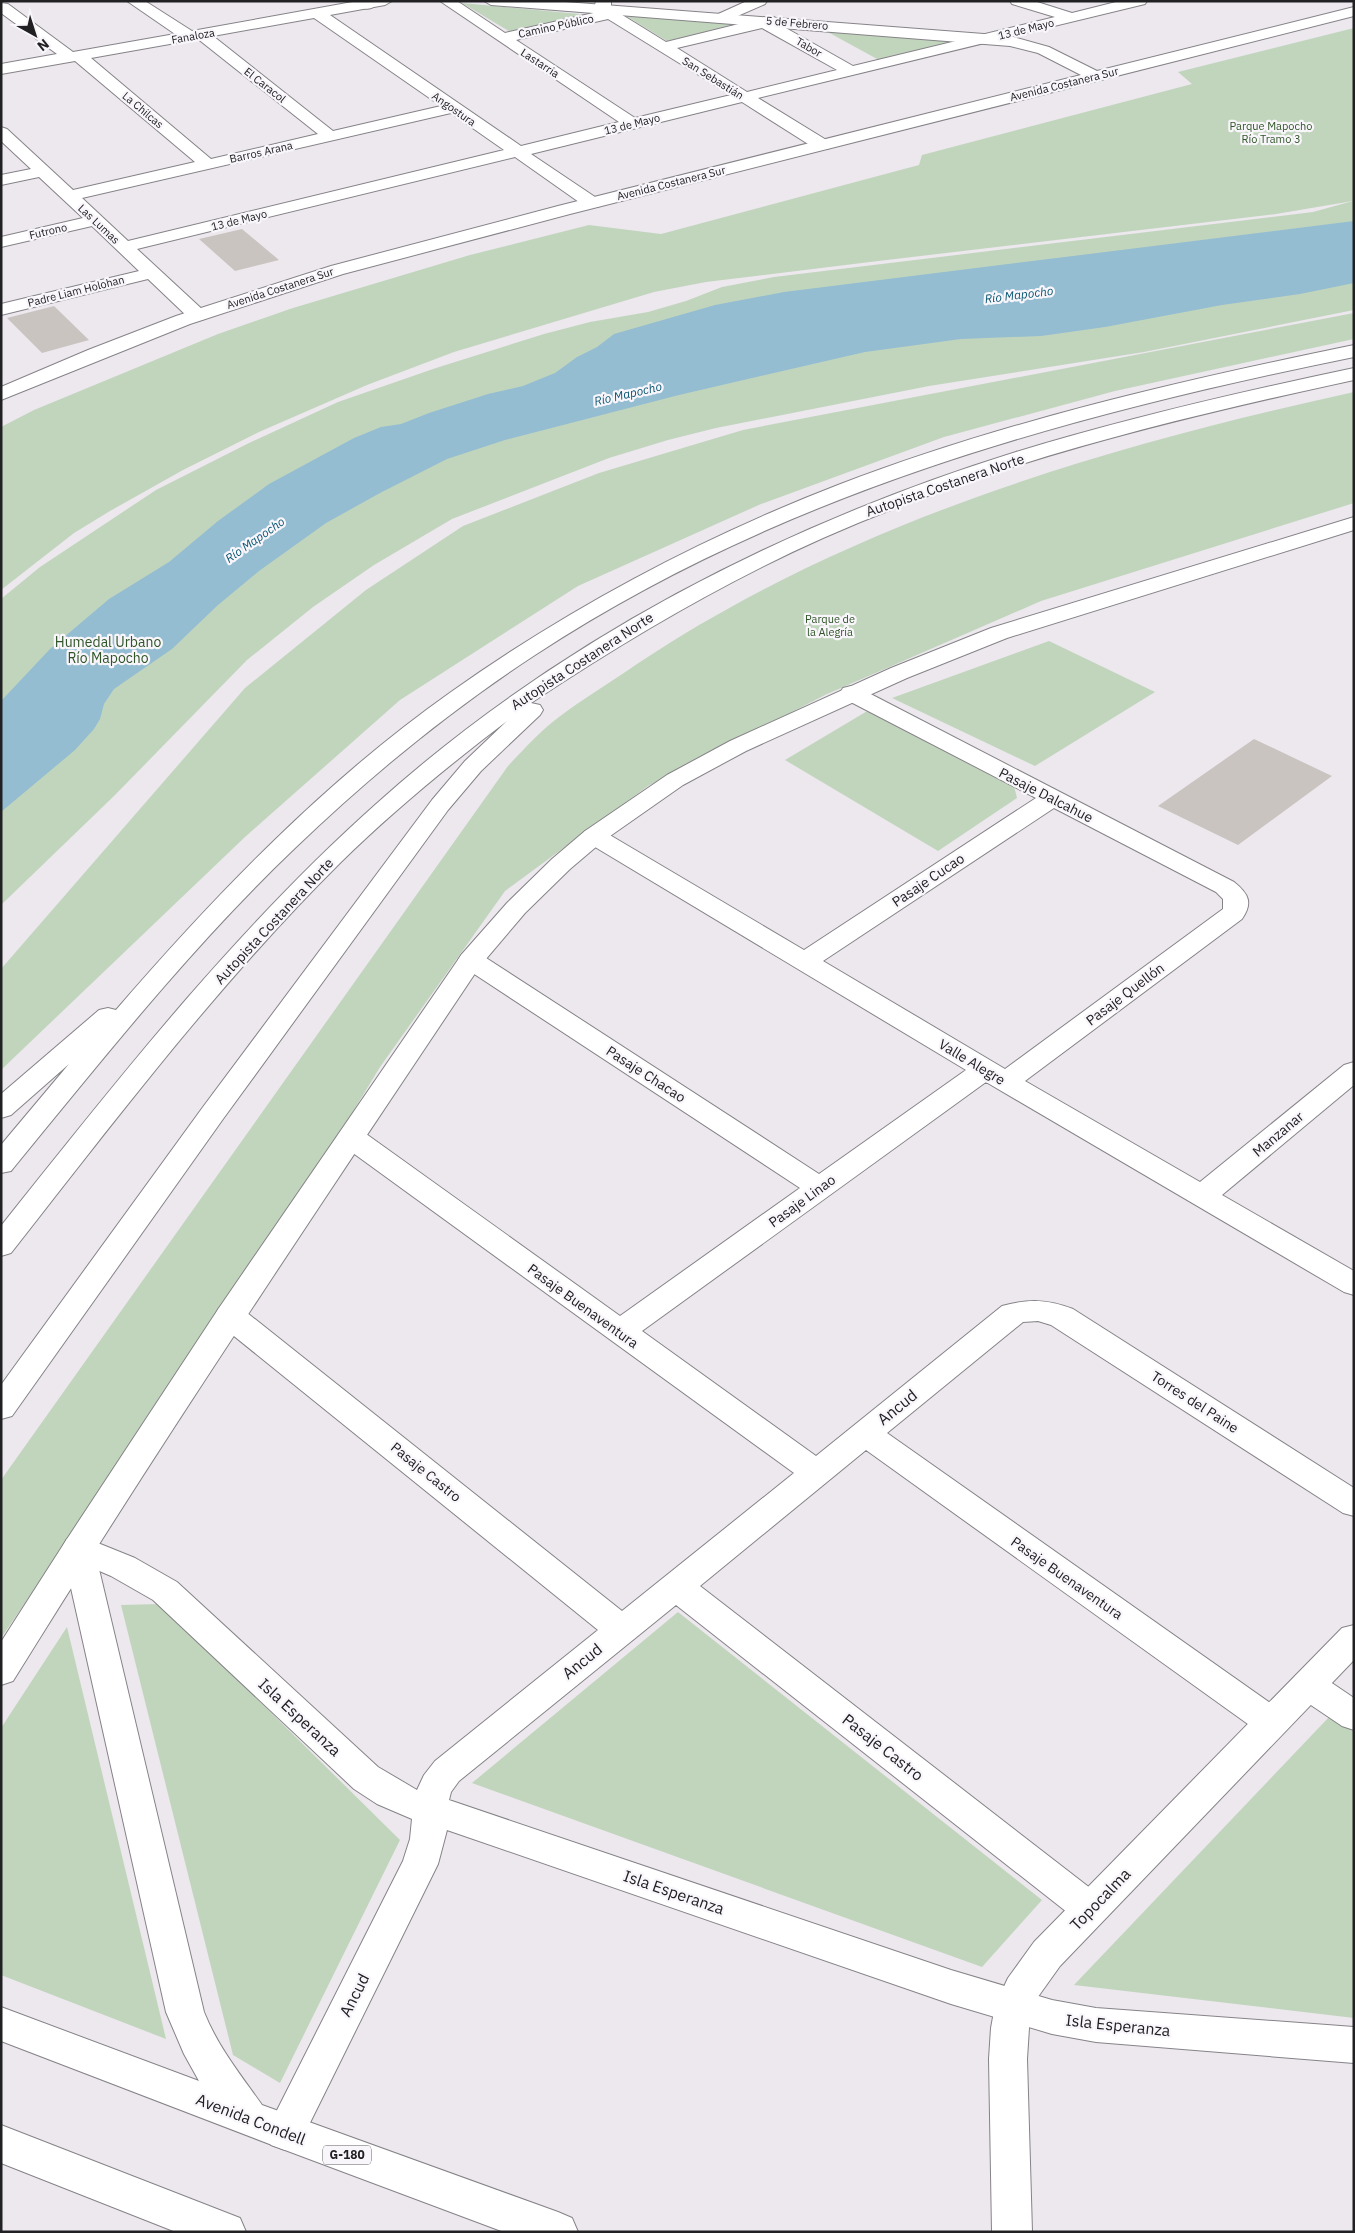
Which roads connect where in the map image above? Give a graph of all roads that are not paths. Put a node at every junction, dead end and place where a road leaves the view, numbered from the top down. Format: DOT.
graph roads {
  1 [pos="134,1"];
  2 [pos="385,1"];
  3 [pos="447,1"];
  4 [pos="491,1"];
  5 [pos="760,1"];
  6 [pos="1017,1"];
  7 [pos="1140,1"];
  8 [pos="23,2"];
  9 [pos="369,3"];
  10 [pos="2,7"];
  11 [pos="606,8"];
  12 [pos="1354,11"];
  13 [pos="318,14"];
  14 [pos="722,18"];
  15 [pos="1072,18"];
  16 [pos="769,22"];
  17 [pos="195,35"];
  18 [pos="502,38"];
  19 [pos="986,38"];
  20 [pos="664,48"];
  21 [pos="75,56"];
  22 [pos="1,69"];
  23 [pos="851,71"];
  24 [pos="1095,76"];
  25 [pos="744,97"];
  26 [pos="453,108"];
  27 [pos="634,124"];
  28 [pos="1,132"];
  29 [pos="330,136"];
  30 [pos="822,145"];
  31 [pos="517,152"];
  32 [pos="207,164"];
  33 [pos="43,171"];
  34 [pos="1,180"];
  35 [pos="70,196"];
  36 [pos="592,203"];
  37 [pos="95,220"];
  38 [pos="1,242"];
  39 [pos="124,248"];
  40 [pos="151,273"];
  41 [pos="1,310"];
  42 [pos="197,315"];
  43 [pos="1354,351"];
  44 [pos="1354,374"];
  45 [pos="1,394"];
  46 [pos="1354,523"];
  47 [pos="600,646"];
  48 [pos="851,694"];
  49 [pos="1052,798"];
  50 [pos="594,836"];
  51 [pos="1237,901"];
  52 [pos="179,954"];
  53 [pos="471,960"];
  54 [pos="804,962"];
  55 [pos="1354,1071"];
  56 [pos="995,1076"];
  57 [pos="1,1109"];
  58 [pos="352,1138"];
  59 [pos="1,1164"];
  60 [pos="820,1188"];
  61 [pos="1202,1196"];
  62 [pos="1,1246"];
  63 [pos="1354,1285"];
  64 [pos="1032,1309"];
  65 [pos="230,1316"];
  66 [pos="619,1332"];
  67 [pos="1,1408"];
  68 [pos="864,1434"];
  69 [pos="816,1472"];
  70 [pos="1354,1504"];
  71 [pos="78,1548"];
  72 [pos="675,1585"];
  73 [pos="621,1629"];
  74 [pos="1354,1638"];
  75 [pos="1,1671"];
  76 [pos="1308,1685"];
  77 [pos="1354,1716"];
  78 [pos="1271,1722"];
  79 [pos="430,1810"];
  80 [pos="1090,1909"];
  81 [pos="1014,2006"];
  82 [pos="1,2024"];
  83 [pos="1354,2045"];
  84 [pos="248,2117"];
  85 [pos="285,2132"];
  86 [pos="1,2144"];
  87 [pos="226,2232"];
  88 [pos="558,2232"];
  89 [pos="1012,2232"];
  1 -- 17 [label="main road, El Caracol"];
  2 -- 9 [label="main road, Fanaloza"];
  3 -- 18 [label="main road, Lastarria"];
  4 -- 11 [label="main road, 5 de Febrero"];
  5 -- 14 [label="main road"];
  6 -- 15 [label="main road"];
  7 -- 15 [label="main road, 13 de Mayo"];
  8 -- 10 [label="main road"];
  9 -- 13 [label="main road, Fanaloza"];
  10 -- 21 [label="main road, La Chilcas"];
  11 -- 14 [label="main road, 5 de Febrero"];
  11 -- 18 [label="main road, Camino Público"];
  11 -- 20 [label="main road, San Sebastián"];
  12 -- 24 [label="main road, Avenida Costanera Sur"];
  13 -- 17 [label="main road, Fanaloza"];
  13 -- 26 [label="main road, Angostura"];
  14 -- 16 [label="main road, 5 de Febrero"];
  15 -- 19 [label="main road, 13 de Mayo"];
  16 -- 19 [label="main road, 5 de Febrero"];
  16 -- 20 [label="main road"];
  16 -- 23 [label="main road, Tabor"];
  17 -- 21 [label="main road, Fanaloza"];
  17 -- 29 [label="main road, El Caracol"];
  18 -- 27 [label="main road, Lastarria"];
  19 -- 23 [label="main road, 13 de Mayo"];
  19 -- 24 [label="main road, 5 de Febrero"];
  20 -- 25 [label="main road, San Sebastián"];
  21 -- 22 [label="main road, Fanaloza"];
  21 -- 32 [label="main road, La Chilcas"];
  23 -- 25 [label="main road, 13 de Mayo"];
  24 -- 30 [label="main road, Avenida Costanera Sur"];
  25 -- 27 [label="main road, 13 de Mayo"];
  25 -- 30 [label="main road, San Sebastián"];
  26 -- 29 [label="main road, Barros Arana"];
  26 -- 31 [label="main road, Angostura"];
  27 -- 31 [label="main road, 13 de Mayo"];
  28 -- 33 [label="main road, Las Lumas"];
  29 -- 32 [label="main road, Barros Arana"];
  30 -- 36 [label="main road, Avenida Costanera Sur"];
  31 -- 36 [label="main road, Angostura"];
  31 -- 39 [label="main road, 13 de Mayo"];
  32 -- 35 [label="main road, Barros Arana"];
  33 -- 34 [label="main road"];
  33 -- 35 [label="main road, Las Lumas"];
  35 -- 37 [label="main road, Las Lumas"];
  36 -- 42 [label="main road, Avenida Costanera Sur"];
  37 -- 38 [label="main road, Futrono"];
  37 -- 39 [label="main road, Las Lumas"];
  39 -- 40 [label="main road, Las Lumas"];
  40 -- 41 [label="main road, Padre Liam Holohan"];
  40 -- 42 [label="main road, Las Lumas"];
  42 -- 45 [label="main road, Avenida Costanera Sur"];
  43 -- 52 [label="main road, Autopista Costanera Norte"];
  44 -- 47 [label="main road, Autopista Costanera Norte"];
  46 -- 48 [label="main road"];
  47 -- 62 [label="main road, Autopista Costanera Norte"];
  47 -- 67 [label="main road"];
  48 -- 49 [label="main road, Pasaje Dalcahue"];
  48 -- 50 [label="main road"];
  49 -- 51 [label="main road, Pasaje Dalcahue"];
  49 -- 54 [label="main road, Pasaje Cucao"];
  50 -- 53 [label="main road"];
  50 -- 54 [label="main road, Valle Alegre"];
  51 -- 56 [label="main road, Pasaje Quellón"];
  52 -- 57 [label="main road"];
  52 -- 59 [label="main road, Autopista Costanera Norte"];
  53 -- 58 [label="main road"];
  53 -- 60 [label="main road, Pasaje Chacao"];
  54 -- 56 [label="main road, Valle Alegre"];
  55 -- 61 [label="main road, Manzanar"];
  56 -- 60 [label="main road, Pasaje Linao"];
  56 -- 61 [label="main road, Valle Alegre"];
  58 -- 65 [label="main road"];
  58 -- 66 [label="main road, Pasaje Buenaventura"];
  60 -- 66 [label="main road, Pasaje Linao"];
  61 -- 63 [label="main road, Valle Alegre"];
  64 -- 68 [label="main road, Ancud"];
  64 -- 70 [label="main road, Torres del Paine"];
  65 -- 71 [label="main road"];
  65 -- 73 [label="main road, Pasaje Castro"];
  66 -- 69 [label="main road, Pasaje Buenaventura"];
  68 -- 69 [label="main road, Ancud"];
  68 -- 78 [label="main road, Pasaje Buenaventura"];
  69 -- 72 [label="main road, Ancud"];
  71 -- 75 [label="main road"];
  71 -- 79 [label="main road, Isla Esperanza"];
  71 -- 84 [label="main road"];
  72 -- 73 [label="main road, Ancud"];
  72 -- 80 [label="main road, Pasaje Castro"];
  73 -- 79 [label="main road, Ancud"];
  74 -- 76 [label="main road, Topocalma"];
  76 -- 77 [label="main road"];
  76 -- 78 [label="main road, Topocalma"];
  78 -- 80 [label="main road, Topocalma"];
  79 -- 81 [label="main road, Isla Esperanza"];
  79 -- 85 [label="main road, Ancud"];
  80 -- 81 [label="main road, Topocalma"];
  81 -- 83 [label="main road, Isla Esperanza"];
  81 -- 89 [label="main road, Topocalma"];
  82 -- 84 [label="main road, Avenida Condell / G-180"];
  84 -- 85 [label="main road, Avenida Condell / G-180"];
  85 -- 88 [label="main road, Avenida Condell / G-180"];
  86 -- 87 [label="main road"];
}
